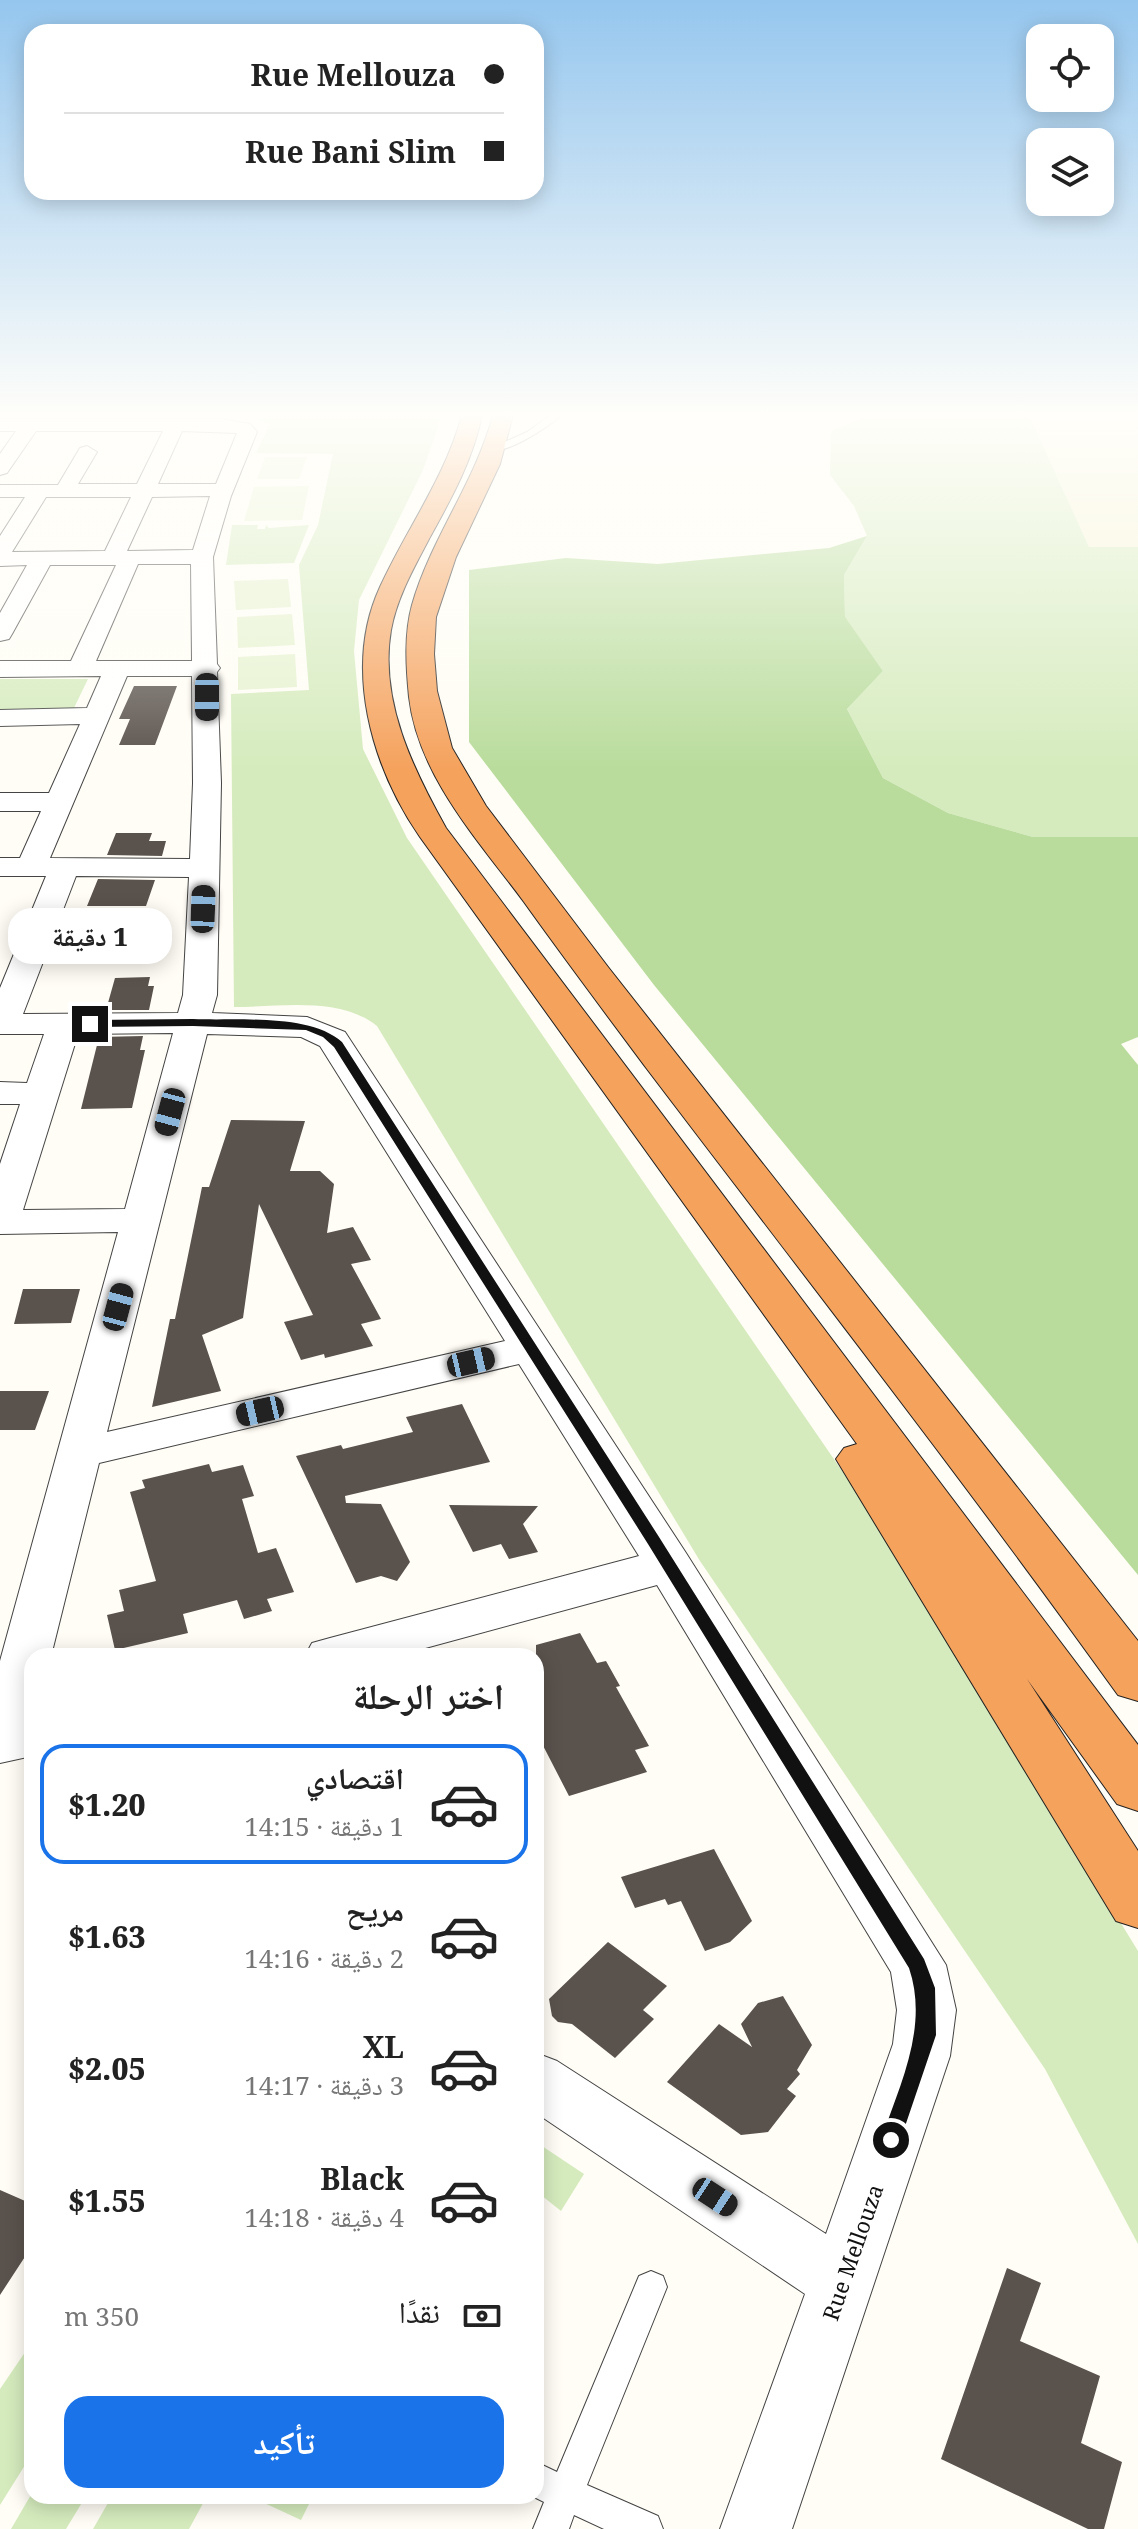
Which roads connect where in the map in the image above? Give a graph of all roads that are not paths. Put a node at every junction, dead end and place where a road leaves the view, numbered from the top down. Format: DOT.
graph roads {
  1 [pos="14,533"];
  2 [pos="123,533"];
  3 [pos="210,533"];
  4 [pos="420,533"];
  5 [pos="453,533"];
  6 [pos="0,556"];
  7 [pos="202,557"];
  8 [pos="43,558"];
  9 [pos="121,558"];
  10 [pos="0,583"];
  11 [pos="29,583"];
  12 [pos="1,632"];
  13 [pos="207,668"];
  14 [pos="0,669"];
  15 [pos="80,669"];
  16 [pos="117,669"];
  17 [pos="97,716"];
  18 [pos="1,720"];
  19 [pos="0,802"];
  20 [pos="59,802"];
  21 [pos="0,844"];
  22 [pos="36,856"];
  23 [pos="0,867"];
  24 [pos="65,867"];
  25 [pos="204,868"];
  26 [pos="193,1023"];
  27 [pos="1,1024"];
  28 [pos="64,1024"];
  29 [pos="0,1093"];
  30 [pos="42,1094"];
  31 [pos="12,1148"];
  32 [pos="142,1220"];
  33 [pos="0,1222"];
  34 [pos="767,1286"];
  35 [pos="531,1348"];
  36 [pos="80,1453"];
  37 [pos="669,1565"];
  38 [pos="38,1648"];
  39 [pos="360,1648"];
  40 [pos="1138,1681"];
  41 [pos="24,1713"];
  42 [pos="17,1745"];
  43 [pos="1138,1788"];
  44 [pos="1138,1903"];
  45 [pos="544,2085"];
  46 [pos="842,2281"];
  47 [pos="651,2287"];
  48 [pos="551,2487"];
  49 [pos="551,2529"];
  50 [pos="645,2529"];
  51 [pos="756,2529"];
  1 -- 6 [label="street"];
  2 -- 9 [label="street"];
  3 -- 7 [label="street"];
  4 -- 34 [label="highway"];
  5 -- 40 [label="highway"];
  6 -- 8 [label="street"];
  7 -- 9 [label="street"];
  7 -- 13 [label="street"];
  8 -- 9 [label="street"];
  8 -- 11 [label="street"];
  9 -- 15 [label="street"];
  10 -- 11 [label="street"];
  11 -- 12 [label="street"];
  13 -- 16 [label="street"];
  13 -- 25 [label="street"];
  14 -- 15 [label="street"];
  15 -- 16 [label="street"];
  16 -- 17 [label="street"];
  17 -- 18 [label="street"];
  17 -- 20 [label="street"];
  19 -- 20 [label="street"];
  20 -- 22 [label="street"];
  21 -- 22 [label="street"];
  22 -- 23 [label="street"];
  22 -- 24 [label="street"];
  24 -- 25 [label="street"];
  24 -- 27 [label="street"];
  25 -- 26 [label="street"];
  26 -- 28 [label="street, Rue Mellouza"];
  26 -- 32 [label="street"];
  26 -- 35 [label="street, Rue Mellouza"];
  27 -- 28 [label="street, Rue Mellouza"];
  28 -- 30 [label="street"];
  29 -- 30 [label="street"];
  30 -- 31 [label="street"];
  31 -- 33 [label="street"];
  32 -- 33 [label="street"];
  32 -- 36 [label="street"];
  34 -- 43 [label="highway"];
  34 -- 44 [label="highway"];
  35 -- 36 [label="street"];
  35 -- 37 [label="street, Rue Mellouza"];
  36 -- 38 [label="street"];
  37 -- 39 [label="street"];
  37 -- 46 [label="street, Rue Mellouza"];
  41 -- 42 [label="street"];
  45 -- 46 [label="street"];
  46 -- 51 [label="street, Rue Mellouza"];
  47 -- 48 [label="lane"];
  48 -- 49 [label="lane"];
  48 -- 50 [label="lane"];
}
